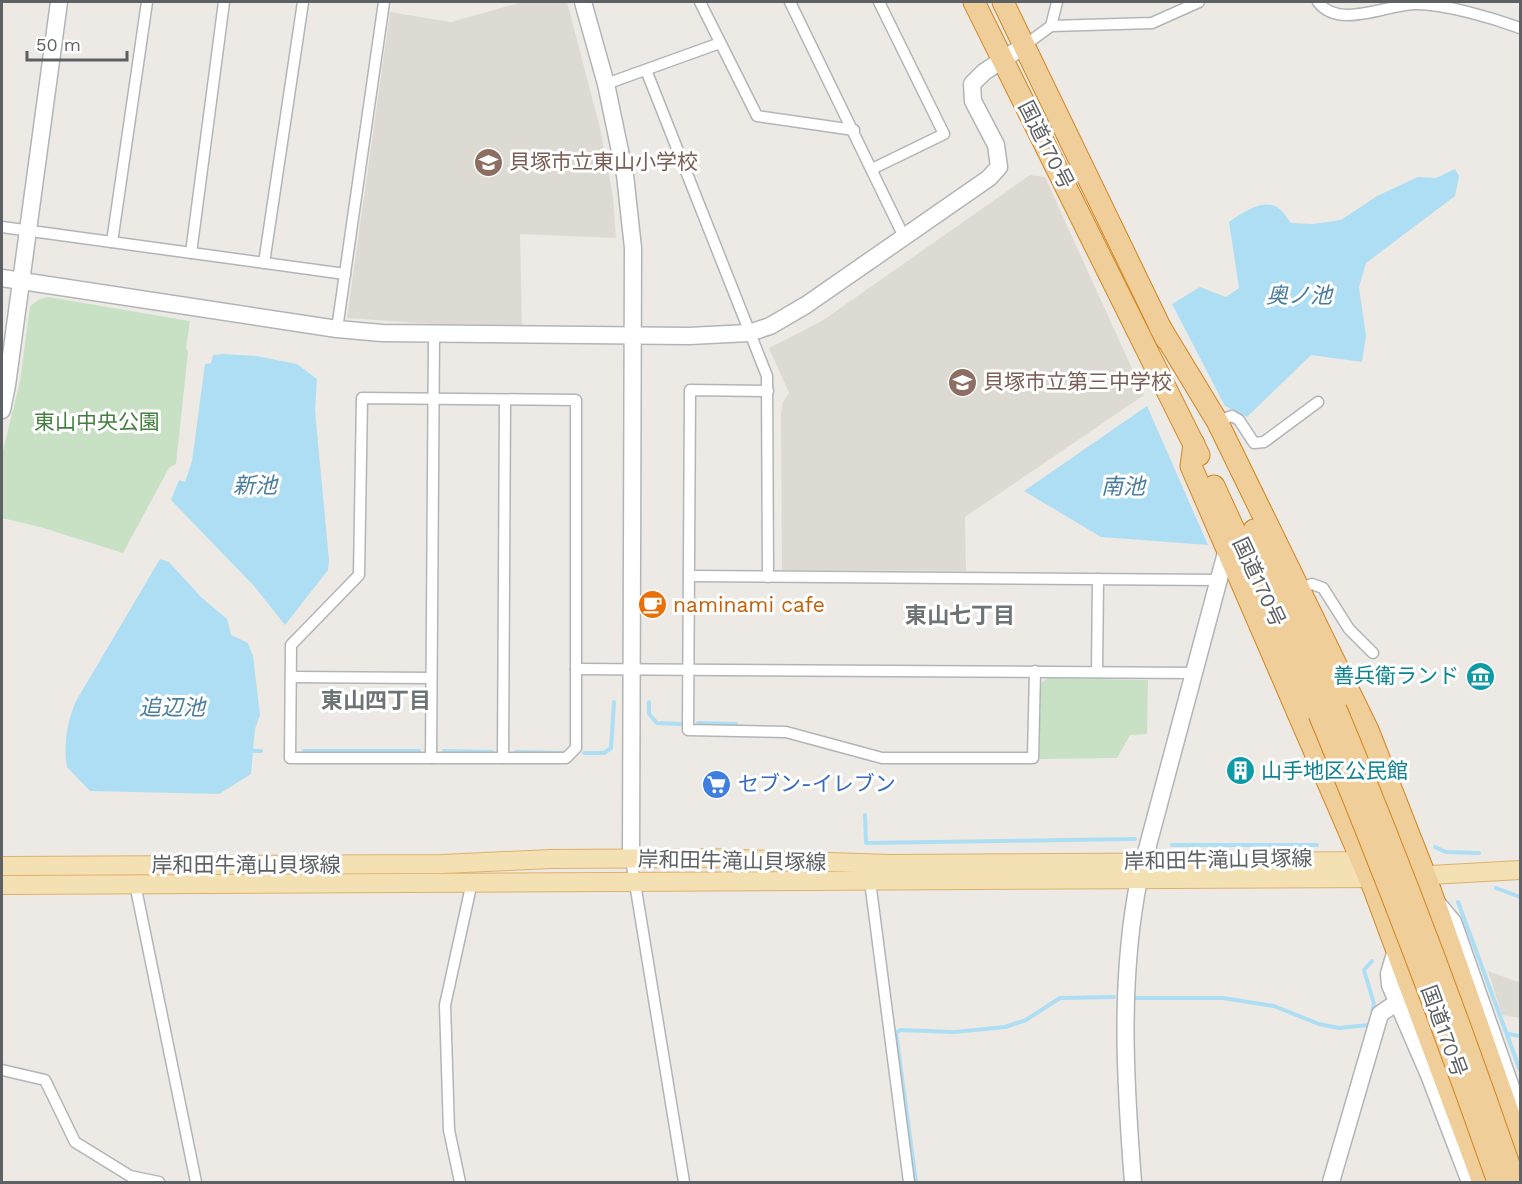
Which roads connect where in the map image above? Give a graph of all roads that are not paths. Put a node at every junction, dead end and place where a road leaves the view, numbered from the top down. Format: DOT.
graph roads {
  1 [pos="59,2"];
  2 [pos="147,2"];
  3 [pos="224,2"];
  4 [pos="303,2"];
  5 [pos="384,2"];
  6 [pos="583,2"];
  7 [pos="700,2"];
  8 [pos="790,2"];
  9 [pos="879,2"];
  10 [pos="974,2"];
  11 [pos="1003,2"];
  12 [pos="1057,2"];
  13 [pos="1198,2"];
  14 [pos="1318,2"];
  15 [pos="1051,26"];
  16 [pos="1521,28"];
  17 [pos="720,43"];
  18 [pos="1025,45"];
  19 [pos="1002,59"];
  20 [pos="646,70"];
  21 [pos="606,84"];
  22 [pos="854,130"];
  23 [pos="872,169"];
  24 [pos="2,227"];
  25 [pos="27,231"];
  26 [pos="905,239"];
  27 [pos="112,242"];
  28 [pos="192,253"];
  29 [pos="264,263"];
  30 [pos="345,274"];
  31 [pos="2,278"];
  32 [pos="20,280"];
  33 [pos="1160,327"];
  34 [pos="337,329"];
  35 [pos="749,333"];
  36 [pos="434,334"];
  37 [pos="633,335"];
  38 [pos="768,391"];
  39 [pos="433,399"];
  40 [pos="505,400"];
  41 [pos="1318,402"];
  42 [pos="2,410"];
  43 [pos="1217,421"];
  44 [pos="1194,444"];
  45 [pos="1227,549"];
  46 [pos="689,576"];
  47 [pos="768,577"];
  48 [pos="1098,579"];
  49 [pos="1218,580"];
  50 [pos="1299,589"];
  51 [pos="1373,653"];
  52 [pos="576,669"];
  53 [pos="631,669"];
  54 [pos="688,669"];
  55 [pos="1035,671"];
  56 [pos="1097,672"];
  57 [pos="1194,673"];
  58 [pos="291,677"];
  59 [pos="431,678"];
  60 [pos="1327,712"];
  61 [pos="431,758"];
  62 [pos="502,758"];
  63 [pos="632,859"];
  64 [pos="1359,859"];
  65 [pos="2,866"];
  66 [pos="1142,870"];
  67 [pos="1521,870"];
  68 [pos="1423,871"];
  69 [pos="1369,878"];
  70 [pos="635,881"];
  71 [pos="870,881"];
  72 [pos="472,882"];
  73 [pos="135,884"];
  74 [pos="2,885"];
  75 [pos="1433,899"];
  76 [pos="1396,950"];
  77 [pos="1396,1003"];
  78 [pos="2,1071"];
  79 [pos="1521,1113"];
  80 [pos="1521,1146"];
  81 [pos="159,1182"];
  82 [pos="196,1182"];
  83 [pos="460,1182"];
  84 [pos="684,1182"];
  85 [pos="909,1182"];
  86 [pos="1132,1182"];
  87 [pos="1331,1182"];
  88 [pos="1470,1182"];
  89 [pos="1483,1182"];
  90 [pos="1498,1182"];
  91 [pos="1515,1182"];
  1 -- 25 [label="street"];
  2 -- 27 [label="street"];
  3 -- 28 [label="street"];
  4 -- 29 [label="street"];
  5 -- 30 [label="street"];
  6 -- 21 [label="street"];
  7 -- 17 [label="street"];
  8 -- 22 [label="street"];
  9 -- 23 [label="street"];
  10 -- 19 [label="highway, 国道170号"];
  11 -- 18 [label="highway, 国道170号"];
  12 -- 15 [label="street"];
  13 -- 15 [label="street"];
  14 -- 16 [label="street"];
  15 -- 18 [label="street"];
  17 -- 20 [label="street"];
  17 -- 22 [label="street"];
  18 -- 19 [label="street"];
  18 -- 33 [label="highway, 国道170号"];
  19 -- 26 [label="street"];
  19 -- 44 [label="highway, 国道170号"];
  20 -- 21 [label="street"];
  20 -- 35 [label="street"];
  21 -- 37 [label="street"];
  22 -- 23 [label="street"];
  23 -- 26 [label="street"];
  24 -- 25 [label="street"];
  25 -- 27 [label="street"];
  25 -- 32 [label="street"];
  26 -- 35 [label="street"];
  27 -- 28 [label="street"];
  28 -- 29 [label="street"];
  29 -- 30 [label="street"];
  30 -- 34 [label="street"];
  31 -- 32 [label="street"];
  32 -- 34 [label="street"];
  32 -- 42 [label="street"];
  33 -- 43 [label="highway"];
  33 -- 60 [label="highway, 国道170号"];
  34 -- 36 [label="street"];
  35 -- 37 [label="street"];
  35 -- 38 [label="street"];
  36 -- 37 [label="street"];
  36 -- 39 [label="street"];
  37 -- 53 [label="street"];
  38 -- 46 [label="street"];
  38 -- 47 [label="street"];
  39 -- 40 [label="street"];
  39 -- 58 [label="street"];
  39 -- 59 [label="street"];
  40 -- 52 [label="street"];
  40 -- 62 [label="street"];
  41 -- 43 [label="street"];
  43 -- 50 [label="highway"];
  44 -- 45 [label="highway"];
  44 -- 60 [label="highway, 国道170号"];
  45 -- 49 [label="street"];
  45 -- 64 [label="highway"];
  46 -- 47 [label="street"];
  46 -- 54 [label="street"];
  47 -- 48 [label="street"];
  48 -- 49 [label="street"];
  48 -- 56 [label="street"];
  49 -- 57 [label="street"];
  50 -- 51 [label="street"];
  50 -- 68 [label="highway"];
  52 -- 53 [label="street"];
  52 -- 62 [label="street"];
  53 -- 54 [label="street"];
  53 -- 63 [label="street"];
  54 -- 55 [label="street"];
  54 -- 55 [label="street"];
  55 -- 56 [label="street"];
  56 -- 57 [label="street"];
  57 -- 66 [label="street"];
  58 -- 59 [label="street"];
  58 -- 61 [label="street"];
  59 -- 61 [label="street"];
  60 -- 90 [label="highway, 国道170号, bridge"];
  60 -- 91 [label="highway, 国道170号, bridge"];
  61 -- 62 [label="street"];
  63 -- 65 [label="main road, 岸和田牛滝山貝塚線"];
  63 -- 66 [label="main road, 岸和田牛滝山貝塚線"];
  63 -- 70 [label="street"];
  64 -- 66 [label="main road, 岸和田牛滝山貝塚線"];
  64 -- 68 [label="main road, 岸和田牛滝山貝塚線"];
  64 -- 69 [label="highway"];
  66 -- 69 [label="main road, 岸和田牛滝山貝塚線"];
  66 -- 71 [label="main road, 岸和田牛滝山貝塚線"];
  66 -- 86 [label="street"];
  67 -- 68 [label="main road, 岸和田牛滝山貝塚線"];
  68 -- 69 [label="main road, 岸和田牛滝山貝塚線"];
  68 -- 75 [label="highway"];
  69 -- 76 [label="highway"];
  70 -- 71 [label="main road, 岸和田牛滝山貝塚線"];
  70 -- 72 [label="main road, 岸和田牛滝山貝塚線"];
  70 -- 84 [label="street"];
  71 -- 85 [label="street"];
  72 -- 73 [label="main road, 岸和田牛滝山貝塚線"];
  72 -- 83 [label="street"];
  73 -- 74 [label="main road, 岸和田牛滝山貝塚線"];
  73 -- 82 [label="street"];
  75 -- 79 [label="street"];
  75 -- 80 [label="highway"];
  76 -- 77 [label="street"];
  76 -- 89 [label="highway"];
  77 -- 87 [label="street"];
  77 -- 88 [label="street"];
  78 -- 81 [label="street"];
}
